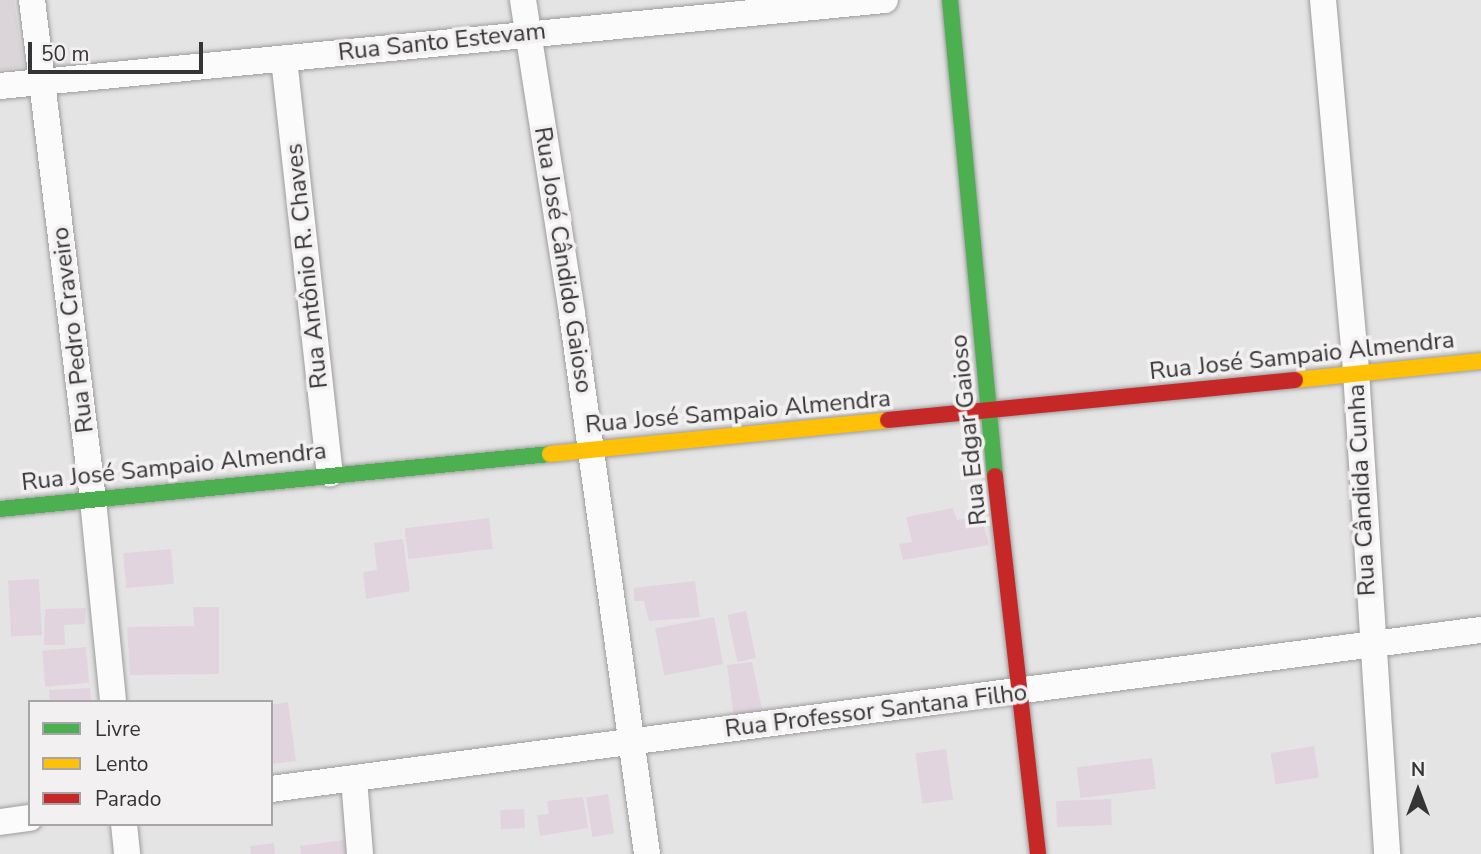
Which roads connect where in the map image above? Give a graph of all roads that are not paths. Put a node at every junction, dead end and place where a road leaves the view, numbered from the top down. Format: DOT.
graph roads {
  1 [pos="32,0"];
  2 [pos="523,0"];
  3 [pos="885,0"];
  4 [pos="950,0"];
  5 [pos="1323,0"];
  6 [pos="528,32"];
  7 [pos="285,59"];
  8 [pos="43,81"];
  9 [pos="0,86"];
  10 [pos="1481,361"];
  11 [pos="1356,372"];
  12 [pos="988,411"];
  13 [pos="591,449"];
  14 [pos="330,473"];
  15 [pos="93,500"];
  16 [pos="0,509"];
  17 [pos="1481,631"];
  18 [pos="1371,644"];
  19 [pos="1023,692"];
  20 [pos="113,700"];
  21 [pos="631,743"];
  22 [pos="354,779"];
  23 [pos="273,789"];
  24 [pos="28,818"];
  25 [pos="0,822"];
  26 [pos="124,826"];
  27 [pos="127,854"];
  28 [pos="360,854"];
  29 [pos="647,854"];
  30 [pos="1038,854"];
  31 [pos="1387,854"];
  1 -- 8 [label="street, Rua Pedro Craveiro"];
  2 -- 6 [label="street, Rua José Cândido Gaioso"];
  3 -- 6 [label="street, Rua Santo Estevam"];
  4 -- 12 [label="street, Rua Edgar Gaioso"];
  5 -- 11 [label="street, Rua Cândida Cunha"];
  6 -- 7 [label="street, Rua Santo Estevam"];
  6 -- 13 [label="street, Rua José Cândido Gaioso"];
  7 -- 8 [label="street, Rua Santo Estevam"];
  7 -- 14 [label="street, Rua Antônio R. Chaves"];
  8 -- 9 [label="street, Rua Santo Estevam"];
  8 -- 15 [label="street, Rua Pedro Craveiro"];
  10 -- 11 [label="street, Rua José Sampaio Almendra"];
  11 -- 12 [label="street, Rua José Sampaio Almendra"];
  11 -- 18 [label="street, Rua Cândida Cunha"];
  12 -- 13 [label="street, Rua José Sampaio Almendra"];
  12 -- 19 [label="street, Rua Edgar Gaioso"];
  13 -- 14 [label="street, Rua José Sampaio Almendra"];
  13 -- 21 [label="street, Rua José Cândido Gaioso"];
  14 -- 15 [label="street, Rua José Sampaio Almendra"];
  15 -- 16 [label="street, Rua José Sampaio Almendra"];
  15 -- 20 [label="street, Rua Pedro Craveiro"];
  17 -- 18 [label="street, Rua Professor Santana Filho"];
  18 -- 19 [label="street, Rua Professor Santana Filho"];
  18 -- 31 [label="street, Rua Cândida Cunha"];
  19 -- 21 [label="street, Rua Professor Santana Filho"];
  19 -- 30 [label="street, Rua Edgar Gaioso"];
  21 -- 22 [label="street, Rua Professor Santana Filho"];
  21 -- 29 [label="street, Rua José Cândido Gaioso"];
  22 -- 23 [label="street, Rua Professor Santana Filho"];
  22 -- 28 [label="street"];
  24 -- 25 [label="street"];
  26 -- 27 [label="street"];
}
